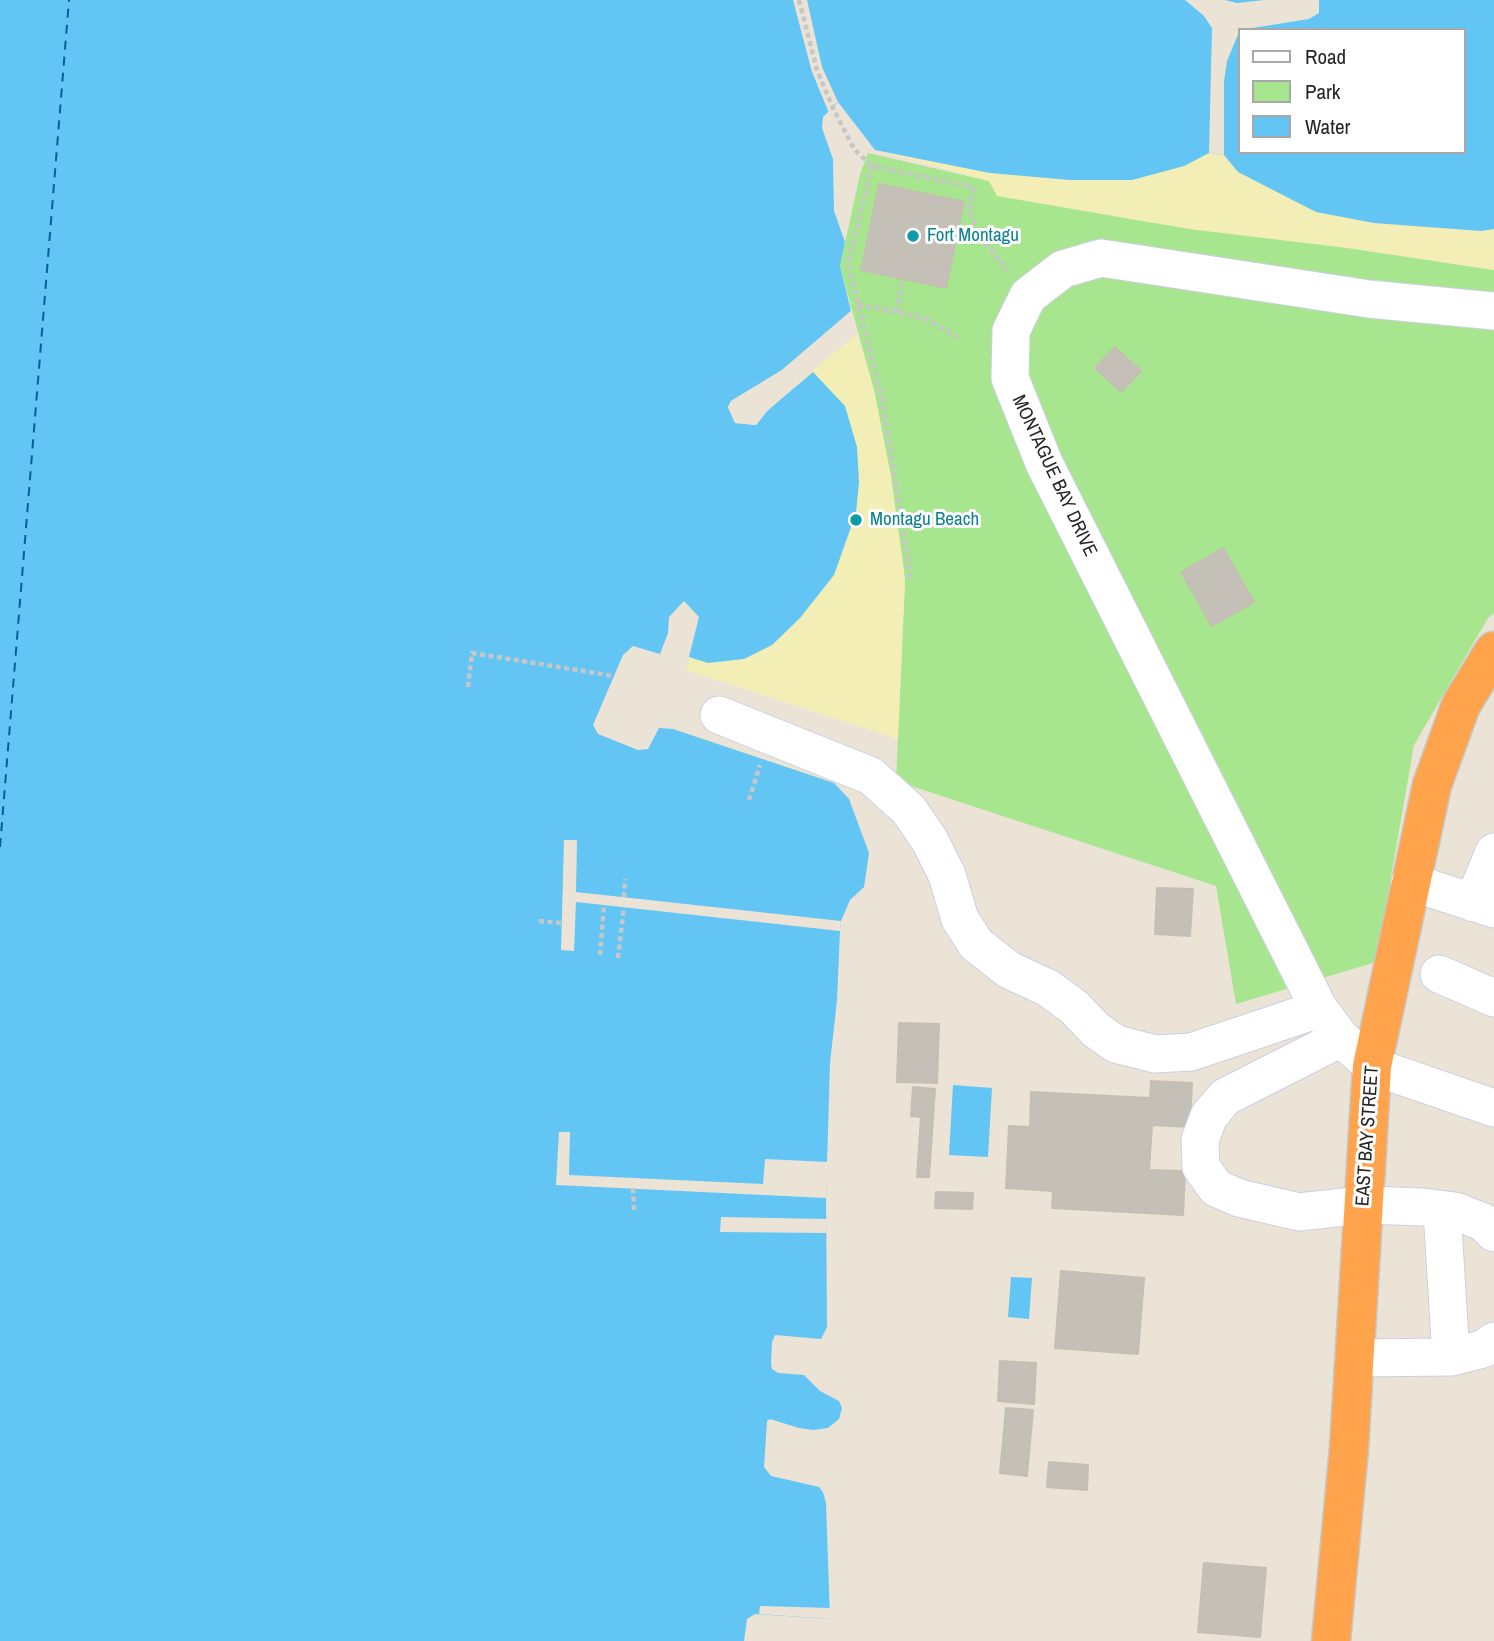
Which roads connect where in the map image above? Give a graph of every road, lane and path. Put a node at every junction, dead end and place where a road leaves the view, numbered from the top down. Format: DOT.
graph roads {
  1 [pos="799,0"];
  2 [pos="872,166"];
  3 [pos="902,278"];
  4 [pos="1028,296"];
  5 [pos="858,304"];
  6 [pos="1494,311"];
  7 [pos="897,312"];
  8 [pos="957,337"];
  9 [pos="911,580"];
  10 [pos="1494,651"];
  11 [pos="614,676"];
  12 [pos="468,687"];
  13 [pos="719,715"];
  14 [pos="762,758"];
  15 [pos="749,800"];
  16 [pos="1494,852"];
  17 [pos="625,879"];
  18 [pos="1410,882"];
  19 [pos="624,897"];
  20 [pos="604,905"];
  21 [pos="1484,906"];
  22 [pos="624,907"];
  23 [pos="539,921"];
  24 [pos="562,923"];
  25 [pos="600,955"];
  26 [pos="618,958"];
  27 [pos="1439,974"];
  28 [pos="1494,998"];
  29 [pos="1318,1009"];
  30 [pos="1341,1038"];
  31 [pos="1372,1066"];
  32 [pos="1494,1108"];
  33 [pos="633,1188"];
  34 [pos="1363,1205"];
  35 [pos="1441,1210"];
  36 [pos="634,1212"];
  37 [pos="1494,1233"];
  38 [pos="1481,1353"];
  39 [pos="1354,1358"];
  40 [pos="1331,1641"];
  1 -- 2 [label="path"];
  2 -- 4 [label="path"];
  2 -- 5 [label="path"];
  3 -- 7 [label="path"];
  4 -- 6 [label="street, MONTAGUE BAY DRIVE"];
  4 -- 29 [label="street, MONTAGUE BAY DRIVE"];
  5 -- 7 [label="path"];
  5 -- 9 [label="path"];
  7 -- 8 [label="path"];
  10 -- 18 [label="highway, EAST BAY STREET"];
  11 -- 12 [label="path"];
  13 -- 29 [label="street"];
  14 -- 15 [label="path"];
  16 -- 21 [label="street"];
  17 -- 19 [label="path"];
  18 -- 21 [label="street"];
  18 -- 31 [label="highway, EAST BAY STREET"];
  20 -- 25 [label="path"];
  22 -- 26 [label="path"];
  23 -- 24 [label="path"];
  27 -- 28 [label="street"];
  29 -- 30 [label="street, MONTAGUE BAY DRIVE"];
  30 -- 31 [label="street, MONTAGUE BAY DRIVE"];
  30 -- 34 [label="street"];
  31 -- 32 [label="street"];
  31 -- 34 [label="highway, EAST BAY STREET"];
  33 -- 36 [label="path"];
  34 -- 35 [label="street"];
  34 -- 39 [label="highway, EAST BAY STREET"];
  35 -- 37 [label="street"];
  35 -- 38 [label="street"];
  38 -- 39 [label="street"];
  39 -- 40 [label="highway, EAST BAY STREET"];
}
